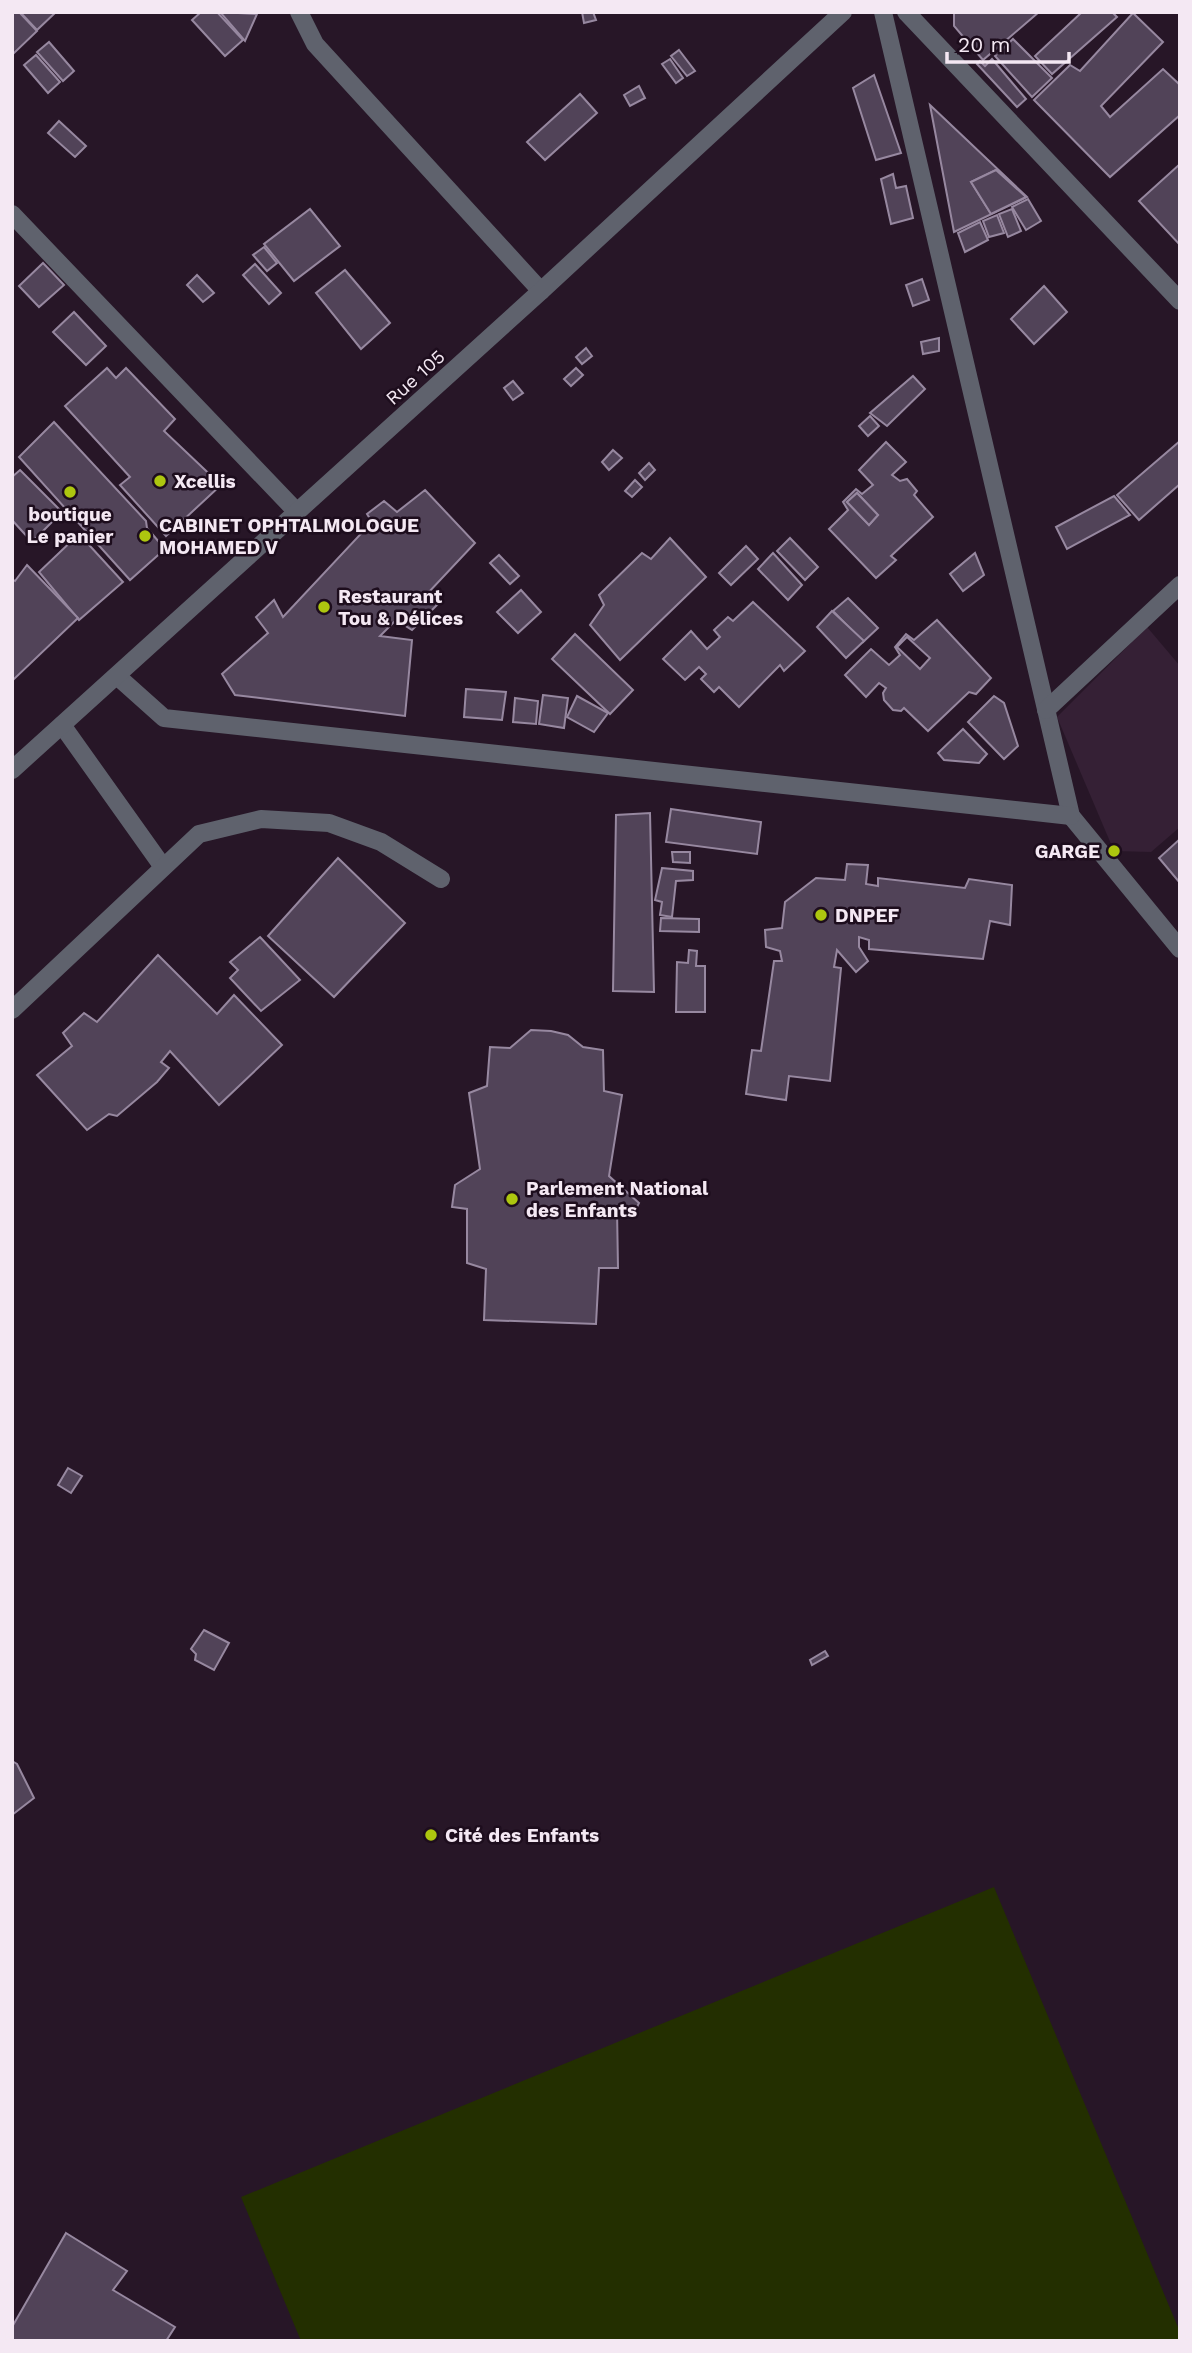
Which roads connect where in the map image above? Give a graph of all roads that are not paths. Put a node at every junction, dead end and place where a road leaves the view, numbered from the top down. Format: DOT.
graph roads {
  1 [pos="299,12"];
  2 [pos="843,12"];
  3 [pos="883,12"];
  4 [pos="905,12"];
  5 [pos="12,214"];
  6 [pos="541,291"];
  7 [pos="1180,301"];
  8 [pos="298,512"];
  9 [pos="1180,585"];
  10 [pos="117,676"];
  11 [pos="1046,710"];
  12 [pos="62,725"];
  13 [pos="12,769"];
  14 [pos="1071,816"];
  15 [pos="163,867"];
  16 [pos="441,879"];
  17 [pos="1180,949"];
  18 [pos="12,1010"];
  1 -- 6 [label="street"];
  2 -- 6 [label="street, Rue 105"];
  3 -- 11 [label="street"];
  4 -- 7 [label="street"];
  5 -- 8 [label="street"];
  6 -- 8 [label="street, Rue 105"];
  8 -- 10 [label="street, Rue 105"];
  9 -- 11 [label="street"];
  10 -- 12 [label="street, Rue 105"];
  10 -- 14 [label="street"];
  11 -- 14 [label="street"];
  12 -- 13 [label="street, Rue 105"];
  12 -- 15 [label="street"];
  14 -- 17 [label="street"];
  15 -- 16 [label="street"];
  15 -- 18 [label="street"];
}
